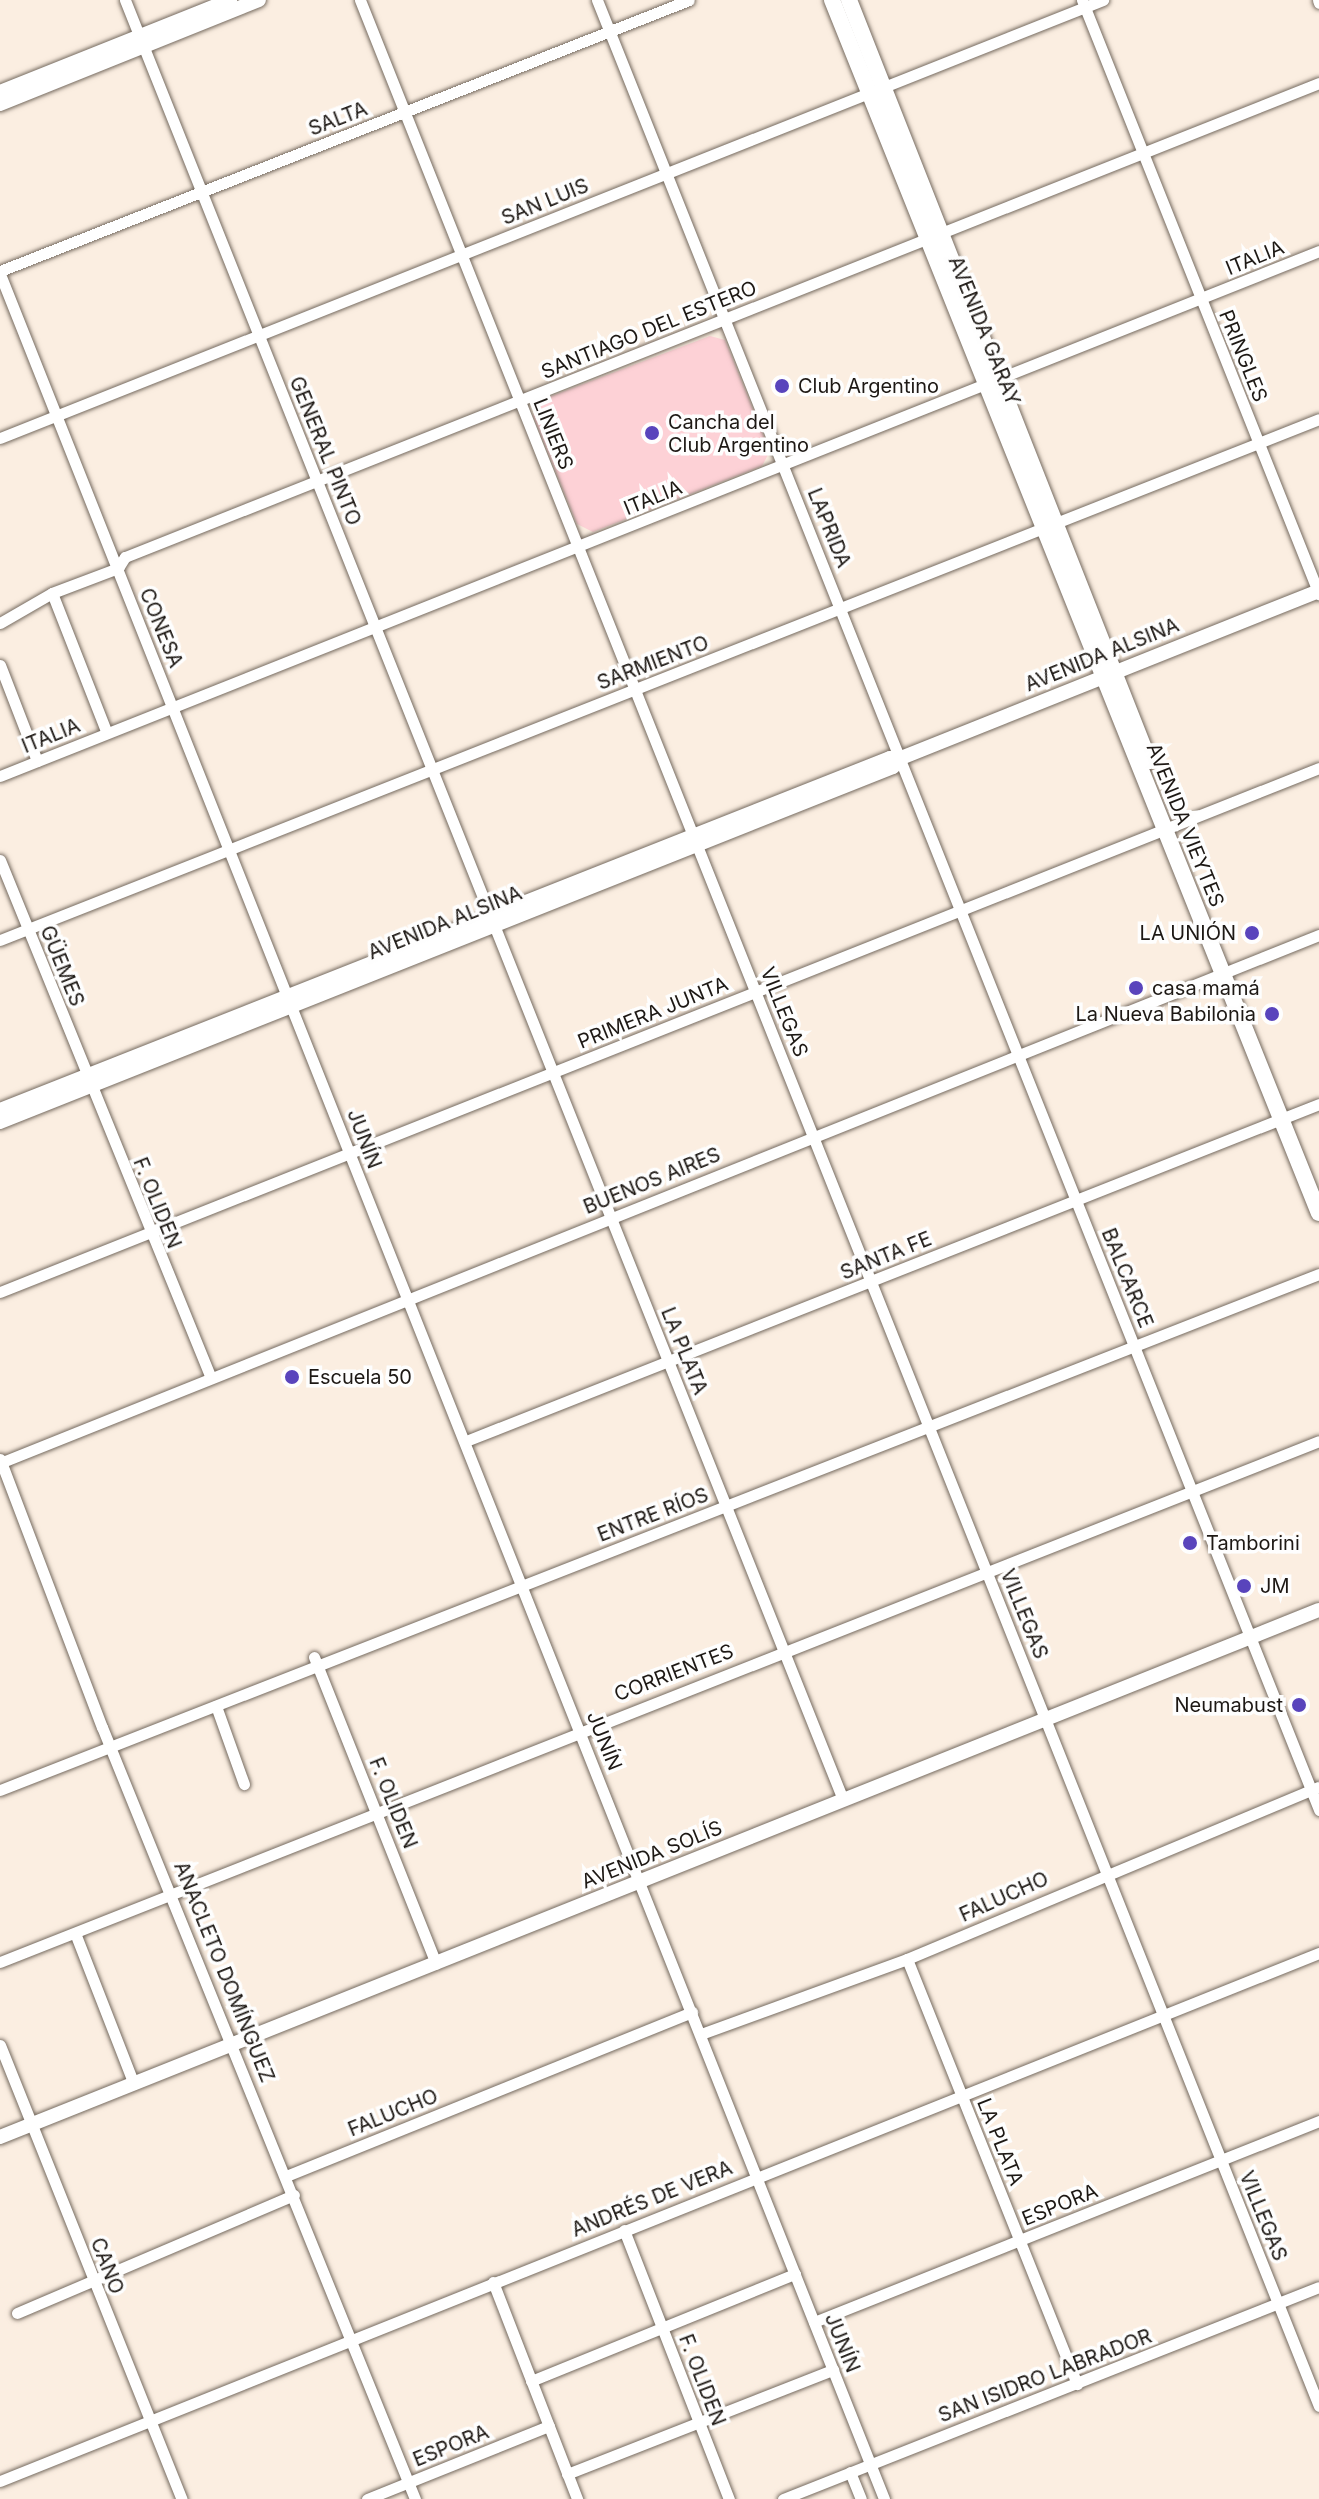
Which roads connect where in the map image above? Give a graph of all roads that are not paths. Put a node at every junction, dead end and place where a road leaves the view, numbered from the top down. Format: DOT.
graph roads {
  1 [pos="125,0"];
  2 [pos="230,0"];
  3 [pos="259,0"];
  4 [pos="360,0"];
  5 [pos="597,0"];
  6 [pos="689,0"];
  7 [pos="832,0"];
  8 [pos="849,0"];
  9 [pos="1103,0"];
  10 [pos="1084,4"];
  11 [pos="610,31"];
  12 [pos="141,41"];
  13 [pos="1319,83"];
  14 [pos="877,90"];
  15 [pos="0,92"];
  16 [pos="0,104"];
  17 [pos="405,112"];
  18 [pos="1143,153"];
  19 [pos="667,173"];
  20 [pos="202,191"];
  21 [pos="934,237"];
  22 [pos="1319,251"];
  23 [pos="462,255"];
  24 [pos="0,273"];
  25 [pos="1201,299"];
  26 [pos="725,319"];
  27 [pos="259,335"];
  28 [pos="992,383"];
  29 [pos="520,401"];
  30 [pos="57,415"];
  31 [pos="1319,419"];
  32 [pos="0,438"];
  33 [pos="1259,443"];
  34 [pos="784,465"];
  35 [pos="317,481"];
  36 [pos="1049,526"];
  37 [pos="579,547"];
  38 [pos="118,568"];
  39 [pos="1319,592"];
  40 [pos="52,593"];
  41 [pos="841,608"];
  42 [pos="0,623"];
  43 [pos="376,627"];
  44 [pos="0,665"];
  45 [pos="1108,674"];
  46 [pos="636,689"];
  47 [pos="173,707"];
  48 [pos="107,733"];
  49 [pos="901,758"];
  50 [pos="37,761"];
  51 [pos="1319,768"];
  52 [pos="432,769"];
  53 [pos="0,776"];
  54 [pos="1171,828"];
  55 [pos="696,840"];
  56 [pos="230,849"];
  57 [pos="0,860"];
  58 [pos="962,910"];
  59 [pos="493,921"];
  60 [pos="28,929"];
  61 [pos="1319,935"];
  62 [pos="0,940"];
  63 [pos="1226,972"];
  64 [pos="756,992"];
  65 [pos="291,1001"];
  66 [pos="1019,1054"];
  67 [pos="553,1072"];
  68 [pos="89,1081"];
  69 [pos="1319,1104"];
  70 [pos="0,1110"];
  71 [pos="1286,1118"];
  72 [pos="0,1122"];
  73 [pos="814,1136"];
  74 [pos="351,1153"];
  75 [pos="1319,1195"];
  76 [pos="1077,1200"];
  77 [pos="1319,1213"];
  78 [pos="611,1217"];
  79 [pos="149,1233"];
  80 [pos="1319,1274"];
  81 [pos="872,1280"];
  82 [pos="0,1292"];
  83 [pos="407,1297"];
  84 [pos="1135,1346"];
  85 [pos="668,1361"];
  86 [pos="211,1378"];
  87 [pos="930,1426"];
  88 [pos="466,1441"];
  89 [pos="1319,1441"];
  90 [pos="0,1462"];
  91 [pos="1192,1490"];
  92 [pos="726,1506"];
  93 [pos="987,1570"];
  94 [pos="523,1586"];
  95 [pos="1319,1610"];
  96 [pos="1250,1637"];
  97 [pos="783,1650"];
  98 [pos="316,1661"];
  99 [pos="216,1706"];
  100 [pos="1047,1719"];
  101 [pos="580,1730"];
  102 [pos="112,1747"];
  103 [pos="244,1784"];
  104 [pos="1315,1789"];
  105 [pos="0,1790"];
  106 [pos="843,1800"];
  107 [pos="376,1809"];
  108 [pos="1319,1810"];
  109 [pos="1108,1871"];
  110 [pos="640,1882"];
  111 [pos="172,1893"];
  112 [pos="75,1933"];
  113 [pos="1319,1953"];
  114 [pos="907,1959"];
  115 [pos="0,1962"];
  116 [pos="436,1964"];
  117 [pos="692,2012"];
  118 [pos="1164,2015"];
  119 [pos="701,2034"];
  120 [pos="0,2045"];
  121 [pos="234,2045"];
  122 [pos="134,2084"];
  123 [pos="961,2096"];
  124 [pos="1319,2121"];
  125 [pos="32,2124"];
  126 [pos="0,2137"];
  127 [pos="1222,2160"];
  128 [pos="286,2176"];
  129 [pos="758,2177"];
  130 [pos="294,2195"];
  131 [pos="624,2230"];
  132 [pos="1019,2240"];
  133 [pos="795,2274"];
  134 [pos="93,2281"];
  135 [pos="493,2282"];
  136 [pos="1319,2287"];
  137 [pos="1279,2303"];
  138 [pos="17,2313"];
  139 [pos="814,2322"];
  140 [pos="663,2328"];
  141 [pos="351,2340"];
  142 [pos="833,2370"];
  143 [pos="531,2381"];
  144 [pos="1077,2384"];
  145 [pos="1319,2406"];
  146 [pos="699,2422"];
  147 [pos="150,2424"];
  148 [pos="549,2426"];
  149 [pos="870,2464"];
  150 [pos="850,2472"];
  151 [pos="567,2474"];
  152 [pos="0,2481"];
  153 [pos="408,2482"];
  154 [pos="791,2498"];
  155 [pos="182,2499"];
  156 [pos="367,2499"];
  157 [pos="415,2499"];
  158 [pos="577,2499"];
  159 [pos="729,2499"];
  160 [pos="861,2499"];
  161 [pos="884,2499"];
  1 -- 12 [label="street, GENERAL PINTO"];
  2 -- 12 [label="street"];
  3 -- 12 [label="street"];
  4 -- 17 [label="street, LINIERS"];
  5 -- 11 [label="street, LAPRIDA"];
  6 -- 11 [label="street, SALTA"];
  7 -- 14 [label="main road, AVENIDA GARAY"];
  8 -- 14 [label="main road, AVENIDA GARAY"];
  9 -- 10 [label="street, SAN LUIS"];
  10 -- 14 [label="street, SAN LUIS"];
  10 -- 18 [label="street, PRINGLES"];
  11 -- 17 [label="street, SALTA"];
  11 -- 19 [label="street, LAPRIDA"];
  12 -- 15 [label="street"];
  12 -- 16 [label="street"];
  12 -- 20 [label="street, GENERAL PINTO"];
  13 -- 18 [label="street, SANTIAGO DEL ESTERO"];
  14 -- 19 [label="street, SAN LUIS"];
  14 -- 21 [label="main road, AVENIDA GARAY"];
  17 -- 20 [label="street, SALTA"];
  17 -- 23 [label="street, LINIERS"];
  18 -- 21 [label="street, SANTIAGO DEL ESTERO"];
  18 -- 25 [label="street, PRINGLES"];
  19 -- 23 [label="street, SAN LUIS"];
  19 -- 26 [label="street, LAPRIDA"];
  20 -- 24 [label="street, SALTA"];
  20 -- 27 [label="street, GENERAL PINTO"];
  21 -- 26 [label="street, SANTIAGO DEL ESTERO"];
  21 -- 28 [label="main road, AVENIDA GARAY"];
  22 -- 25 [label="street, ITALIA"];
  23 -- 27 [label="street, SAN LUIS"];
  23 -- 29 [label="street, LINIERS"];
  24 -- 30 [label="street, CONESA"];
  25 -- 28 [label="street, ITALIA"];
  25 -- 33 [label="street, PRINGLES"];
  26 -- 29 [label="street, SANTIAGO DEL ESTERO"];
  26 -- 34 [label="street, LAPRIDA"];
  27 -- 30 [label="street, SAN LUIS"];
  27 -- 35 [label="street, GENERAL PINTO"];
  28 -- 34 [label="street, ITALIA"];
  28 -- 36 [label="main road, AVENIDA GARAY"];
  29 -- 35 [label="street, SANTIAGO DEL ESTERO"];
  29 -- 37 [label="street, LINIERS"];
  30 -- 32 [label="street, SAN LUIS"];
  30 -- 38 [label="street, CONESA"];
  31 -- 33 [label="street, SARMIENTO"];
  33 -- 36 [label="street, SARMIENTO"];
  33 -- 39 [label="street, PRINGLES"];
  34 -- 37 [label="street, ITALIA"];
  34 -- 41 [label="street, LAPRIDA"];
  35 -- 38 [label="street, SANTIAGO DEL ESTERO"];
  35 -- 43 [label="street, GENERAL PINTO"];
  36 -- 41 [label="street, SARMIENTO"];
  36 -- 45 [label="main road, AVENIDA GARAY"];
  37 -- 43 [label="street, ITALIA"];
  37 -- 46 [label="street, LINIERS"];
  38 -- 40 [label="street, SANTIAGO DEL ESTERO"];
  38 -- 47 [label="street, CONESA"];
  39 -- 45 [label="street, AVENIDA ALSINA"];
  40 -- 42 [label="street, SANTIAGO DEL ESTERO"];
  40 -- 48 [label="street"];
  41 -- 46 [label="street, SARMIENTO"];
  41 -- 49 [label="street, LAPRIDA"];
  43 -- 47 [label="street, ITALIA"];
  43 -- 52 [label="street, GENERAL PINTO"];
  44 -- 50 [label="street"];
  45 -- 49 [label="street, AVENIDA ALSINA"];
  45 -- 54 [label="main road, AVENIDA VIEYTES"];
  46 -- 52 [label="street, SARMIENTO"];
  46 -- 55 [label="street, LINIERS"];
  47 -- 48 [label="street, ITALIA"];
  47 -- 56 [label="street, CONESA"];
  48 -- 50 [label="street, ITALIA"];
  49 -- 55 [label="street, AVENIDA ALSINA"];
  49 -- 58 [label="street, BALCARCE"];
  50 -- 53 [label="street, ITALIA"];
  51 -- 54 [label="street, PRIMERA JUNTA"];
  52 -- 56 [label="street, SARMIENTO"];
  52 -- 59 [label="street, GENERAL PINTO"];
  54 -- 58 [label="street, PRIMERA JUNTA"];
  54 -- 63 [label="main road, AVENIDA VIEYTES"];
  55 -- 59 [label="street, AVENIDA ALSINA"];
  55 -- 64 [label="street, VILLEGAS"];
  56 -- 60 [label="street, SARMIENTO"];
  56 -- 65 [label="street, CONESA"];
  57 -- 60 [label="street, GÜEMES"];
  58 -- 64 [label="street, PRIMERA JUNTA"];
  58 -- 66 [label="street, BALCARCE"];
  59 -- 65 [label="street, AVENIDA ALSINA"];
  59 -- 67 [label="street, LA PLATA"];
  60 -- 62 [label="street, SARMIENTO"];
  60 -- 68 [label="street, GÜEMES"];
  61 -- 63 [label="street, BUENOS AIRES"];
  63 -- 66 [label="street, BUENOS AIRES"];
  63 -- 71 [label="main road, AVENIDA VIEYTES"];
  64 -- 67 [label="street, PRIMERA JUNTA"];
  64 -- 73 [label="street, VILLEGAS"];
  65 -- 68 [label="street, AVENIDA ALSINA"];
  65 -- 74 [label="street, JUNÍN"];
  66 -- 73 [label="street, BUENOS AIRES"];
  66 -- 76 [label="street, BALCARCE"];
  67 -- 74 [label="street, PRIMERA JUNTA"];
  67 -- 78 [label="street, LA PLATA"];
  68 -- 70 [label="street, AVENIDA ALSINA"];
  68 -- 72 [label="street, AVENIDA ALSINA"];
  68 -- 79 [label="street, F. OLIDEN"];
  69 -- 71 [label="street, SANTA FE"];
  71 -- 75 [label="main road, AVENIDA VIEYTES"];
  71 -- 76 [label="street, SANTA FE"];
  71 -- 77 [label="main road, AVENIDA VIEYTES"];
  73 -- 78 [label="street, BUENOS AIRES"];
  73 -- 81 [label="street, VILLEGAS"];
  74 -- 79 [label="street, PRIMERA JUNTA"];
  74 -- 83 [label="street, JUNÍN"];
  76 -- 81 [label="street, SANTA FE"];
  76 -- 84 [label="street, BALCARCE"];
  78 -- 83 [label="street, BUENOS AIRES"];
  78 -- 85 [label="street, LA PLATA"];
  79 -- 82 [label="street, PRIMERA JUNTA"];
  79 -- 86 [label="street, F. OLIDEN"];
  80 -- 84 [label="street, ENTRE RÍOS"];
  81 -- 85 [label="street, SANTA FE"];
  81 -- 87 [label="street, VILLEGAS"];
  83 -- 86 [label="street, BUENOS AIRES"];
  83 -- 88 [label="street, JUNÍN"];
  84 -- 87 [label="street, ENTRE RÍOS"];
  84 -- 91 [label="street, BALCARCE"];
  85 -- 88 [label="street, SANTA FE"];
  85 -- 92 [label="street, LA PLATA"];
  86 -- 90 [label="street, BUENOS AIRES"];
  87 -- 92 [label="street, ENTRE RÍOS"];
  87 -- 93 [label="street, VILLEGAS"];
  88 -- 94 [label="street, JUNÍN"];
  89 -- 91 [label="street, CORRIENTES"];
  90 -- 102 [label="street, ANACLETO DOMÍNGUEZ"];
  91 -- 93 [label="street, CORRIENTES"];
  91 -- 96 [label="street, BALCARCE"];
  92 -- 94 [label="street, ENTRE RÍOS"];
  92 -- 97 [label="street, LA PLATA"];
  93 -- 97 [label="street, CORRIENTES"];
  93 -- 100 [label="street, VILLEGAS"];
  94 -- 98 [label="street, ENTRE RÍOS"];
  94 -- 101 [label="street, JUNÍN"];
  95 -- 96 [label="street, AVENIDA SOLÍS"];
  96 -- 100 [label="street, AVENIDA SOLÍS"];
  96 -- 104 [label="street, BALCARCE"];
  97 -- 101 [label="street, CORRIENTES"];
  97 -- 106 [label="street, LA PLATA"];
  98 -- 99 [label="street, ENTRE RÍOS"];
  98 -- 107 [label="street, F. OLIDEN"];
  99 -- 102 [label="street, ENTRE RÍOS"];
  99 -- 103 [label="street"];
  100 -- 106 [label="street, AVENIDA SOLÍS"];
  100 -- 109 [label="street, VILLEGAS"];
  101 -- 107 [label="street, CORRIENTES"];
  101 -- 110 [label="street, JUNÍN"];
  102 -- 105 [label="street, ENTRE RÍOS"];
  102 -- 111 [label="street, ANACLETO DOMÍNGUEZ"];
  104 -- 108 [label="street, BALCARCE"];
  104 -- 109 [label="street, FALUCHO"];
  106 -- 110 [label="street, AVENIDA SOLÍS"];
  107 -- 111 [label="street, CORRIENTES"];
  107 -- 116 [label="street, F. OLIDEN"];
  109 -- 114 [label="street, FALUCHO"];
  109 -- 118 [label="street, VILLEGAS"];
  110 -- 116 [label="street, AVENIDA SOLÍS"];
  110 -- 117 [label="street, JUNÍN"];
  111 -- 112 [label="street, CORRIENTES"];
  111 -- 121 [label="street, ANACLETO DOMÍNGUEZ"];
  112 -- 115 [label="street, CORRIENTES"];
  112 -- 122 [label="street"];
  113 -- 118 [label="street, ANDRÉS DE VERA"];
  114 -- 119 [label="street, FALUCHO"];
  114 -- 123 [label="street, LA PLATA"];
  116 -- 121 [label="street, AVENIDA SOLÍS"];
  117 -- 119 [label="street, JUNÍN"];
  117 -- 128 [label="street, FALUCHO"];
  118 -- 123 [label="street, ANDRÉS DE VERA"];
  118 -- 127 [label="street, VILLEGAS"];
  119 -- 129 [label="street, JUNÍN"];
  120 -- 125 [label="street, CANO"];
  121 -- 122 [label="street, AVENIDA SOLÍS"];
  121 -- 128 [label="street, ANACLETO DOMÍNGUEZ"];
  122 -- 125 [label="street, AVENIDA SOLÍS"];
  123 -- 129 [label="street, ANDRÉS DE VERA"];
  123 -- 132 [label="street, LA PLATA"];
  124 -- 127 [label="street, ESPORA"];
  125 -- 126 [label="street, AVENIDA SOLÍS"];
  125 -- 134 [label="street, CANO"];
  127 -- 132 [label="street, ESPORA"];
  127 -- 137 [label="street, VILLEGAS"];
  128 -- 130 [label="street, ANACLETO DOMÍNGUEZ"];
  129 -- 131 [label="street, ANDRÉS DE VERA"];
  129 -- 133 [label="street, JUNÍN"];
  130 -- 134 [label="street"];
  130 -- 141 [label="street, ANACLETO DOMÍNGUEZ"];
  131 -- 135 [label="street, ANDRÉS DE VERA"];
  131 -- 140 [label="street, F. OLIDEN"];
  132 -- 139 [label="street, ESPORA"];
  132 -- 144 [label="street, LA PLATA"];
  133 -- 139 [label="street, JUNÍN"];
  133 -- 140 [label="street"];
  134 -- 138 [label="street"];
  134 -- 147 [label="street, CANO"];
  135 -- 141 [label="street, ANDRÉS DE VERA"];
  135 -- 143 [label="street"];
  136 -- 137 [label="street, SAN ISIDRO LABRADOR"];
  137 -- 144 [label="street, SAN ISIDRO LABRADOR"];
  137 -- 145 [label="street, VILLEGAS"];
  139 -- 142 [label="street, JUNÍN"];
  140 -- 143 [label="street"];
  140 -- 146 [label="street, F. OLIDEN"];
  141 -- 147 [label="street, ANDRÉS DE VERA"];
  141 -- 153 [label="street, ANACLETO DOMÍNGUEZ"];
  142 -- 146 [label="street"];
  142 -- 149 [label="street, JUNÍN"];
  143 -- 148 [label="street"];
  144 -- 149 [label="street, SAN ISIDRO LABRADOR"];
  146 -- 151 [label="street"];
  146 -- 159 [label="street, F. OLIDEN"];
  147 -- 152 [label="street, ANDRÉS DE VERA"];
  147 -- 155 [label="street, CANO"];
  148 -- 151 [label="street"];
  148 -- 153 [label="street, ESPORA"];
  149 -- 150 [label="street, SAN ISIDRO LABRADOR"];
  149 -- 161 [label="street, JUNÍN"];
  150 -- 154 [label="street, SAN ISIDRO LABRADOR"];
  150 -- 160 [label="street"];
  151 -- 158 [label="street"];
  153 -- 156 [label="street, ESPORA"];
  153 -- 157 [label="street, ANACLETO DOMÍNGUEZ"];
}
